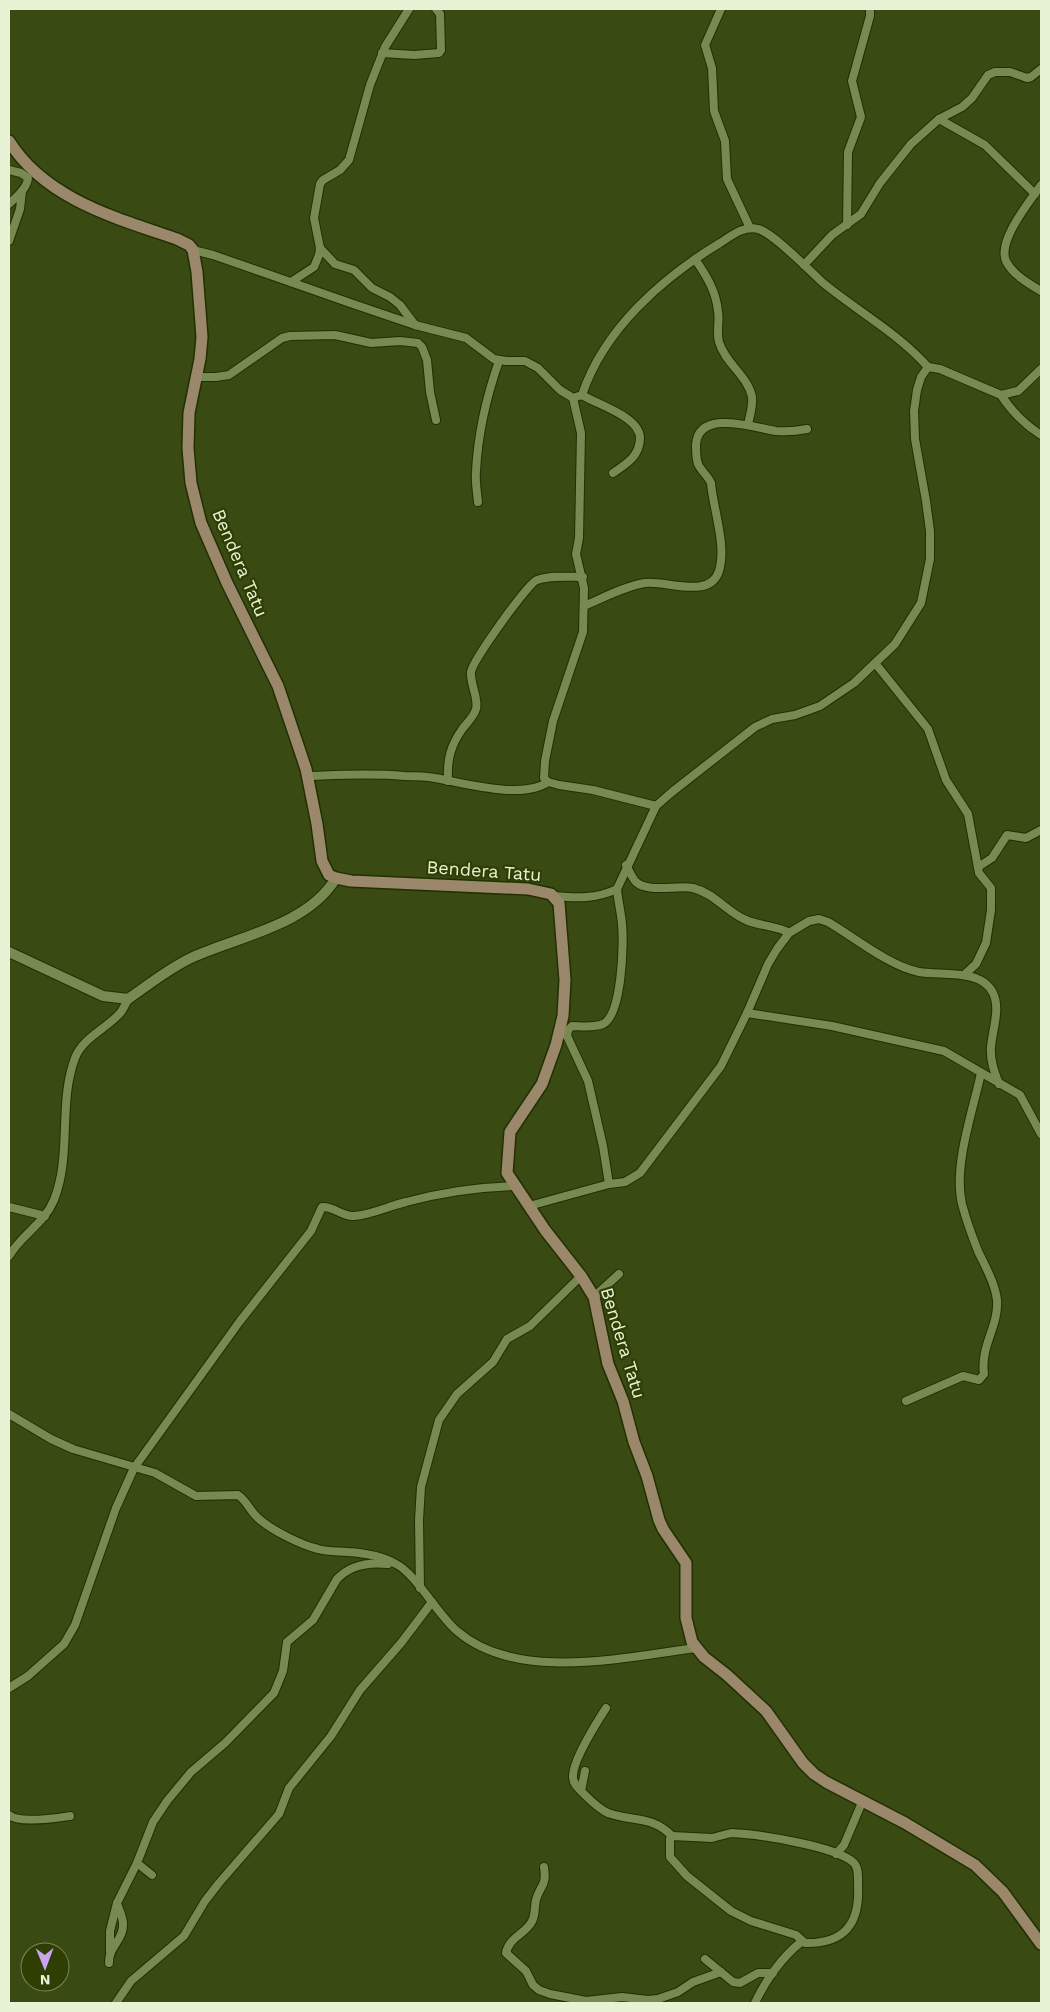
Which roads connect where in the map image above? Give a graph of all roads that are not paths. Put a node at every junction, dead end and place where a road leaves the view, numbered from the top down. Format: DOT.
graph roads {
  1 [pos="409,9"];
  2 [pos="436,9"];
  3 [pos="721,9"];
  4 [pos="870,9"];
  5 [pos="382,53"];
  6 [pos="1041,69"];
  7 [pos="938,119"];
  8 [pos="9,141"];
  9 [pos="9,170"];
  10 [pos="1041,185"];
  11 [pos="22,191"];
  12 [pos="1035,194"];
  13 [pos="9,204"];
  14 [pos="847,225"];
  15 [pos="750,228"];
  16 [pos="9,241"];
  17 [pos="320,248"];
  18 [pos="193,250"];
  19 [pos="695,259"];
  20 [pos="804,265"];
  21 [pos="291,282"];
  22 [pos="1041,291"];
  23 [pos="415,325"];
  24 [pos="499,361"];
  25 [pos="928,367"];
  26 [pos="1041,369"];
  27 [pos="197,377"];
  28 [pos="582,395"];
  29 [pos="1001,395"];
  30 [pos="573,398"];
  31 [pos="436,420"];
  32 [pos="748,424"];
  33 [pos="807,429"];
  34 [pos="1041,436"];
  35 [pos="613,473"];
  36 [pos="478,502"];
  37 [pos="583,577"];
  38 [pos="584,606"];
  39 [pos="875,663"];
  40 [pos="307,776"];
  41 [pos="448,781"];
  42 [pos="548,782"];
  43 [pos="656,806"];
  44 [pos="1041,830"];
  45 [pos="626,866"];
  46 [pos="978,867"];
  47 [pos="336,878"];
  48 [pos="617,889"];
  49 [pos="554,896"];
  50 [pos="790,933"];
  51 [pos="9,952"];
  52 [pos="964,975"];
  53 [pos="128,999"];
  54 [pos="747,1013"];
  55 [pos="563,1034"];
  56 [pos="981,1073"];
  57 [pos="1000,1084"];
  58 [pos="1041,1134"];
  59 [pos="609,1184"];
  60 [pos="515,1186"];
  61 [pos="9,1206"];
  62 [pos="529,1206"];
  63 [pos="45,1216"];
  64 [pos="9,1256"];
  65 [pos="619,1274"];
  66 [pos="581,1276"];
  67 [pos="594,1297"];
  68 [pos="906,1401"];
  69 [pos="9,1414"];
  70 [pos="134,1468"];
  71 [pos="398,1564"];
  72 [pos="420,1588"];
  73 [pos="432,1602"];
  74 [pos="696,1648"];
  75 [pos="9,1688"];
  76 [pos="606,1708"];
  77 [pos="585,1771"];
  78 [pos="581,1791"];
  79 [pos="863,1800"];
  80 [pos="9,1815"];
  81 [pos="70,1816"];
  82 [pos="672,1836"];
  83 [pos="836,1854"];
  84 [pos="137,1863"];
  85 [pos="544,1867"];
  86 [pos="152,1875"];
  87 [pos="117,1903"];
  88 [pos="801,1942"];
  89 [pos="1041,1944"];
  90 [pos="110,1952"];
  91 [pos="705,1959"];
  92 [pos="109,1963"];
  93 [pos="721,1972"];
  94 [pos="774,1973"];
  95 [pos="116,2003"];
  96 [pos="755,2003"];
  1 -- 5 [label="street"];
  2 -- 5 [label="street"];
  3 -- 15 [label="street"];
  4 -- 14 [label="street"];
  5 -- 17 [label="street"];
  6 -- 7 [label="street"];
  7 -- 12 [label="street"];
  7 -- 14 [label="street"];
  8 -- 18 [label="main road"];
  9 -- 11 [label="street"];
  10 -- 12 [label="street"];
  11 -- 13 [label="street"];
  11 -- 16 [label="street"];
  12 -- 22 [label="street"];
  14 -- 20 [label="street"];
  15 -- 19 [label="street"];
  15 -- 20 [label="street"];
  17 -- 21 [label="street"];
  17 -- 23 [label="street"];
  18 -- 21 [label="street"];
  18 -- 27 [label="main road, Bendera Tatu"];
  19 -- 28 [label="street"];
  19 -- 32 [label="street"];
  20 -- 25 [label="street"];
  21 -- 23 [label="street"];
  23 -- 24 [label="street"];
  24 -- 30 [label="street"];
  24 -- 36 [label="street"];
  25 -- 29 [label="street"];
  25 -- 39 [label="street"];
  26 -- 29 [label="street"];
  27 -- 31 [label="street"];
  27 -- 40 [label="main road, Bendera Tatu"];
  28 -- 30 [label="street"];
  28 -- 35 [label="street"];
  29 -- 34 [label="street"];
  30 -- 37 [label="street"];
  32 -- 33 [label="street"];
  32 -- 38 [label="street"];
  37 -- 38 [label="street"];
  37 -- 41 [label="street"];
  38 -- 42 [label="street"];
  39 -- 43 [label="street"];
  39 -- 46 [label="street"];
  40 -- 41 [label="street"];
  40 -- 47 [label="main road, Bendera Tatu"];
  41 -- 42 [label="street"];
  42 -- 43 [label="street"];
  43 -- 45 [label="street"];
  44 -- 46 [label="street"];
  45 -- 48 [label="street"];
  45 -- 50 [label="street"];
  46 -- 52 [label="street"];
  47 -- 49 [label="main road, Bendera Tatu"];
  47 -- 53 [label="street"];
  48 -- 49 [label="street"];
  48 -- 55 [label="street"];
  49 -- 55 [label="main road, Bendera Tatu"];
  50 -- 52 [label="street"];
  50 -- 54 [label="street"];
  51 -- 53 [label="street"];
  52 -- 57 [label="street"];
  53 -- 63 [label="street"];
  54 -- 56 [label="street"];
  54 -- 59 [label="street"];
  55 -- 59 [label="street"];
  55 -- 60 [label="main road, Bendera Tatu"];
  56 -- 57 [label="street"];
  56 -- 68 [label="street"];
  57 -- 58 [label="street"];
  59 -- 62 [label="street"];
  60 -- 62 [label="main road, Bendera Tatu"];
  60 -- 70 [label="street"];
  61 -- 63 [label="street"];
  62 -- 66 [label="main road, Bendera Tatu"];
  63 -- 64 [label="street"];
  65 -- 67 [label="street"];
  66 -- 67 [label="main road, Bendera Tatu"];
  66 -- 72 [label="street"];
  67 -- 74 [label="main road, Bendera Tatu"];
  69 -- 70 [label="street"];
  70 -- 71 [label="street"];
  70 -- 75 [label="street"];
  71 -- 72 [label="street"];
  71 -- 84 [label="street"];
  72 -- 73 [label="street"];
  73 -- 74 [label="street"];
  73 -- 95 [label="street"];
  74 -- 79 [label="main road, Bendera Tatu"];
  76 -- 78 [label="street"];
  77 -- 78 [label="street"];
  78 -- 82 [label="street"];
  79 -- 83 [label="street"];
  79 -- 89 [label="main road, Bendera Tatu"];
  80 -- 81 [label="street"];
  82 -- 83 [label="street"];
  82 -- 88 [label="street"];
  83 -- 88 [label="street"];
  84 -- 86 [label="street"];
  84 -- 87 [label="street"];
  85 -- 93 [label="street"];
  87 -- 90 [label="street"];
  87 -- 90 [label="street"];
  88 -- 94 [label="street"];
  90 -- 92 [label="street"];
  91 -- 93 [label="street"];
  93 -- 94 [label="street"];
  94 -- 96 [label="street"];
}
